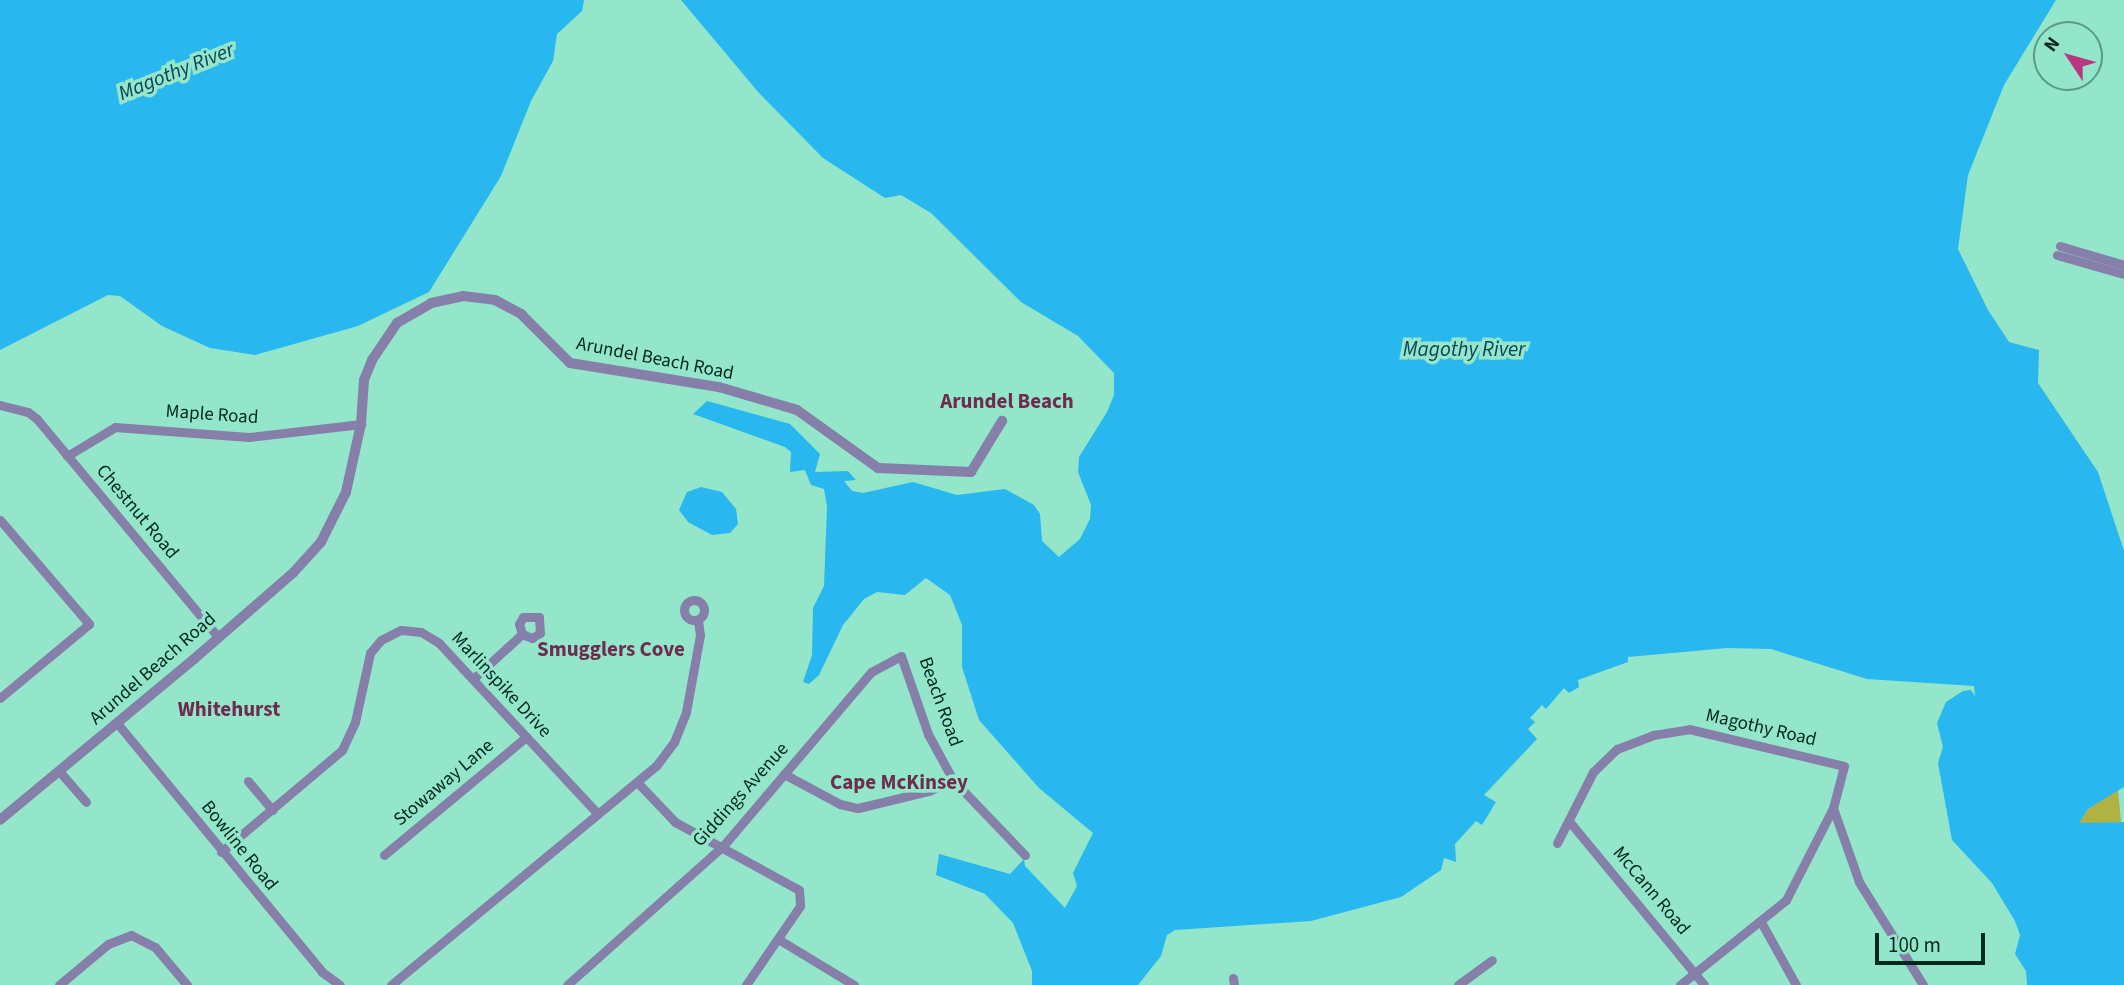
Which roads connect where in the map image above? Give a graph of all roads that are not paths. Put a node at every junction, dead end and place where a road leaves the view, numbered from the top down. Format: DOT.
graph roads {
  1 [pos="2124,265"];
  2 [pos="2124,274"];
  3 [pos="0,405"];
  4 [pos="1002,421"];
  5 [pos="361,424"];
  6 [pos="67,456"];
  7 [pos="0,520"];
  8 [pos="698,620"];
  9 [pos="522,634"];
  10 [pos="218,637"];
  11 [pos="904,656"];
  12 [pos="473,680"];
  13 [pos="0,698"];
  14 [pos="117,723"];
  15 [pos="526,737"];
  16 [pos="60,771"];
  17 [pos="784,774"];
  18 [pos="953,780"];
  19 [pos="247,781"];
  20 [pos="638,782"];
  21 [pos="86,802"];
  22 [pos="1833,808"];
  23 [pos="272,810"];
  24 [pos="598,814"];
  25 [pos="0,820"];
  26 [pos="1569,821"];
  27 [pos="1557,843"];
  28 [pos="723,846"];
  29 [pos="221,852"];
  30 [pos="384,855"];
  31 [pos="1026,855"];
  32 [pos="1761,922"];
  33 [pos="778,939"];
  34 [pos="1492,960"];
  35 [pos="1697,972"];
  36 [pos="59,985"];
  37 [pos="187,985"];
  38 [pos="340,985"];
  39 [pos="391,985"];
  40 [pos="567,985"];
  41 [pos="746,985"];
  42 [pos="854,985"];
  43 [pos="1458,985"];
  44 [pos="1679,985"];
  45 [pos="1704,985"];
  46 [pos="1796,985"];
  47 [pos="1923,985"];
  1 -- 2 [label="street"];
  3 -- 6 [label="street, Chestnut Road"];
  4 -- 5 [label="street, Arundel Beach Road"];
  5 -- 6 [label="street, Maple Road"];
  5 -- 10 [label="street, Arundel Beach Road"];
  6 -- 10 [label="street, Chestnut Road"];
  7 -- 13 [label="street"];
  8 -- 20 [label="street"];
  9 -- 12 [label="street"];
  10 -- 14 [label="street, Arundel Beach Road"];
  11 -- 17 [label="street, Giddings Avenue"];
  11 -- 18 [label="street, Beach Road"];
  12 -- 15 [label="street, Marlinspike Drive"];
  12 -- 23 [label="street, Marlinspike Drive"];
  14 -- 16 [label="street, Arundel Beach Road"];
  14 -- 29 [label="street, Bowline Road"];
  15 -- 24 [label="street, Marlinspike Drive"];
  15 -- 30 [label="street, Stowaway Lane"];
  16 -- 21 [label="street"];
  16 -- 25 [label="street, Arundel Beach Road"];
  17 -- 18 [label="street"];
  17 -- 28 [label="street, Giddings Avenue"];
  18 -- 31 [label="street, Beach Road"];
  19 -- 23 [label="street"];
  20 -- 24 [label="street"];
  20 -- 28 [label="street"];
  22 -- 26 [label="street, Magothy Road"];
  22 -- 32 [label="street"];
  22 -- 47 [label="street"];
  23 -- 29 [label="street, Marlinspike Drive"];
  24 -- 39 [label="street"];
  26 -- 27 [label="street, Magothy Road"];
  26 -- 35 [label="street, McCann Road"];
  28 -- 33 [label="street"];
  28 -- 40 [label="street, Giddings Avenue"];
  29 -- 38 [label="street, Bowline Road"];
  32 -- 35 [label="street"];
  32 -- 46 [label="street"];
  33 -- 41 [label="street"];
  33 -- 42 [label="street"];
  34 -- 43 [label="street"];
  35 -- 44 [label="street"];
  35 -- 45 [label="street, McCann Road"];
  36 -- 37 [label="street"];
}
